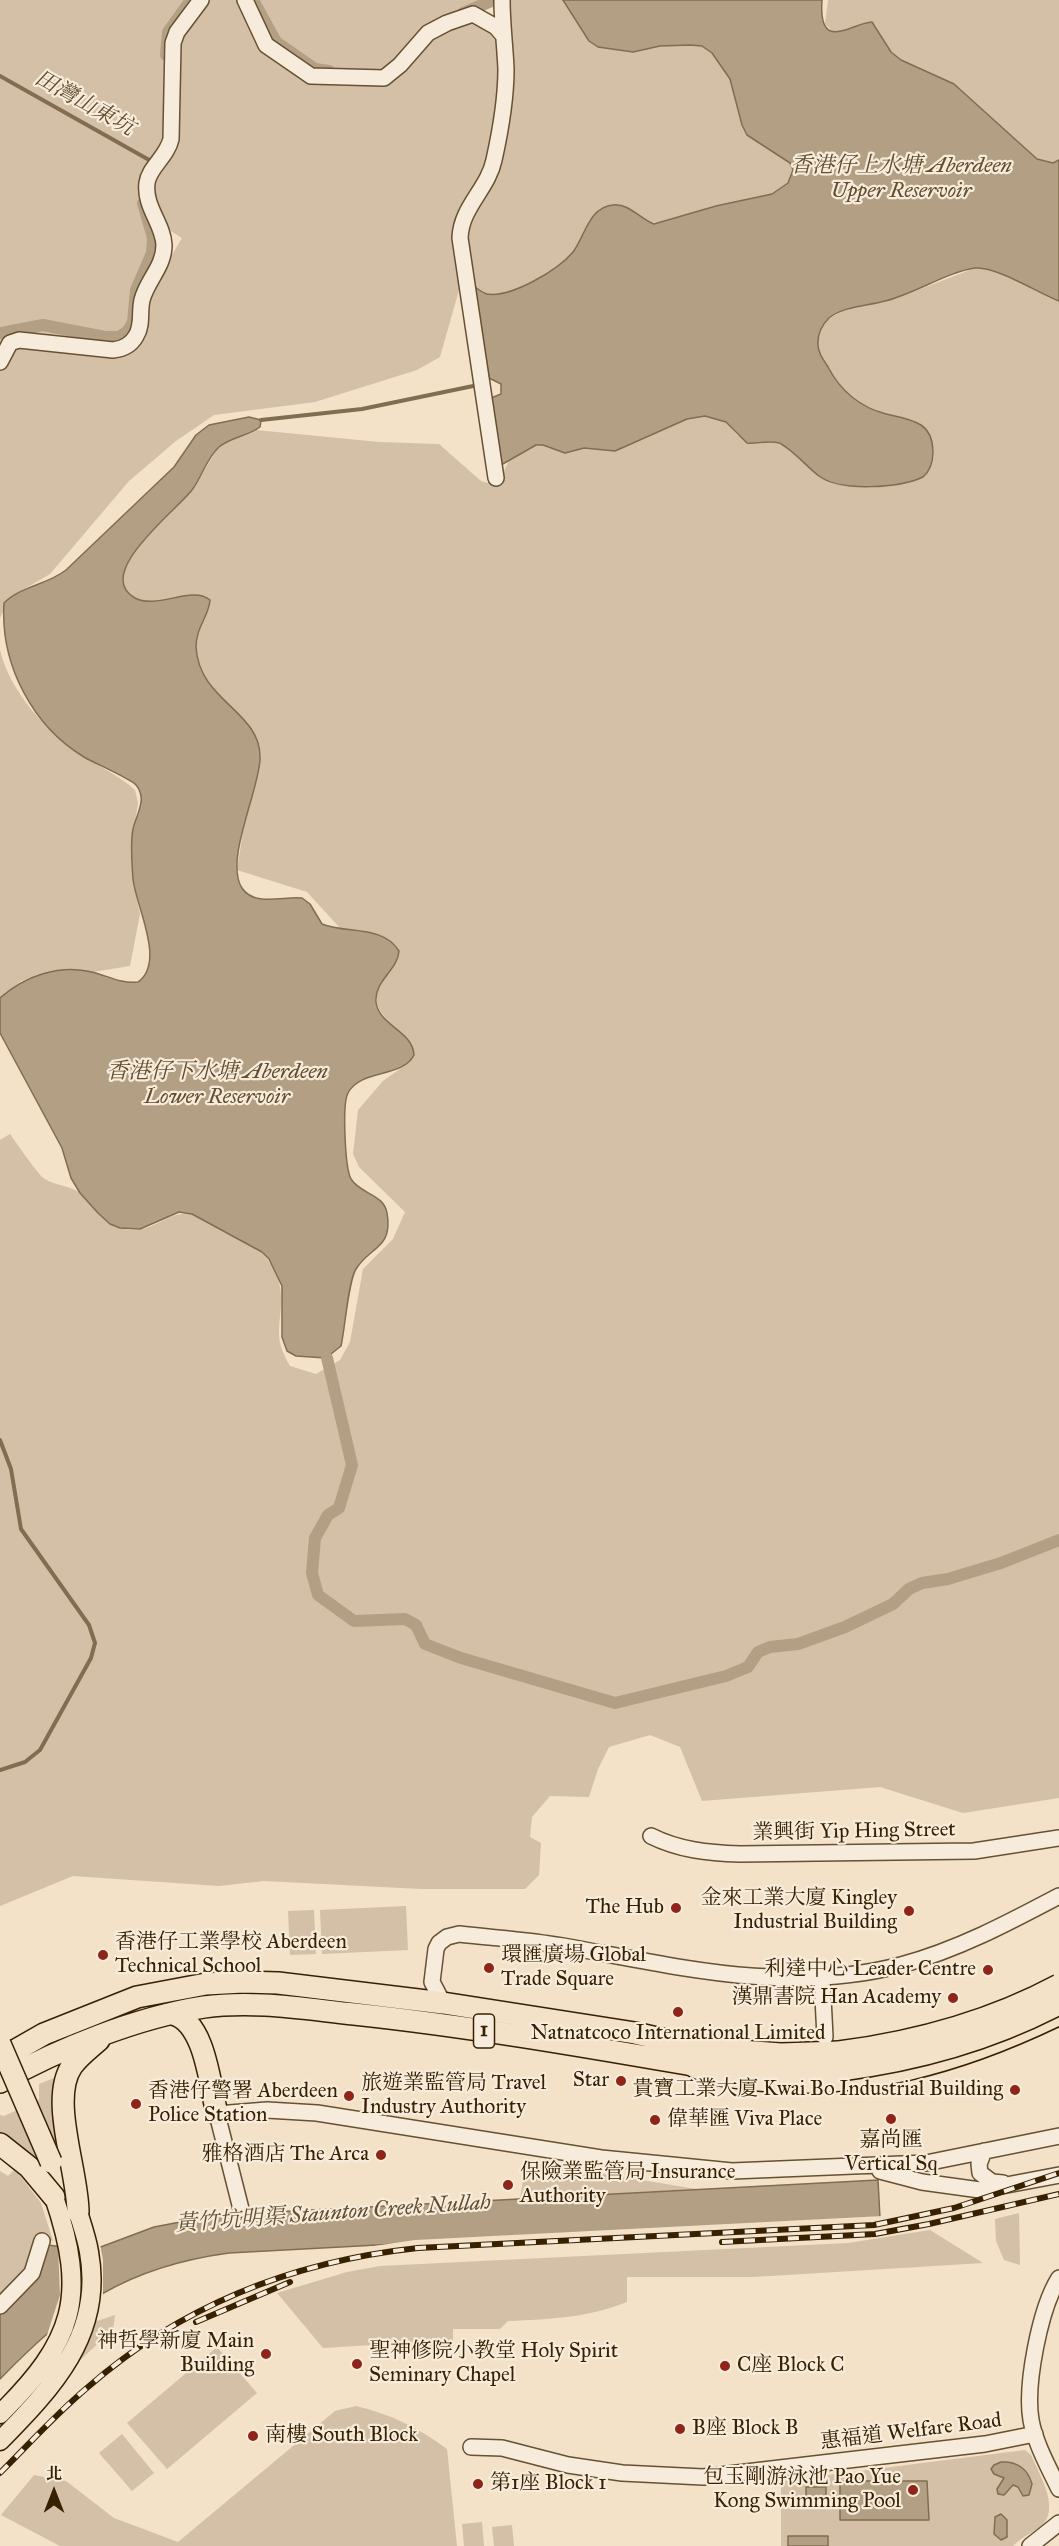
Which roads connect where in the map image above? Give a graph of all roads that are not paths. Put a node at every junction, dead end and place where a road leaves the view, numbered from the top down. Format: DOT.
graph roads {
  1 [pos="201,0"];
  2 [pos="247,4"];
  3 [pos="502,4"];
  4 [pos="473,14"];
  5 [pos="502,34"];
  6 [pos="0,362"];
  7 [pos="496,478"];
  8 [pos="651,1836"];
  9 [pos="1059,1838"];
  10 [pos="1059,1896"];
  11 [pos="822,1978"];
  12 [pos="1058,1982"];
  13 [pos="443,2003"];
  14 [pos="1059,2004"];
  15 [pos="236,2005"];
  16 [pos="1059,2011"];
  17 [pos="173,2014"];
  18 [pos="1059,2016"];
  19 [pos="104,2036"];
  20 [pos="199,2039"];
  21 [pos="677,2040"];
  22 [pos="0,2044"];
  23 [pos="835,2053"];
  24 [pos="687,2064"];
  25 [pos="2,2073"];
  26 [pos="217,2114"];
  27 [pos="1059,2136"];
  28 [pos="6,2147"];
  29 [pos="984,2151"];
  30 [pos="942,2161"];
  31 [pos="865,2167"];
  32 [pos="1059,2175"];
  33 [pos="1012,2184"];
  34 [pos="946,2185"];
  35 [pos="56,2191"];
  36 [pos="241,2209"];
  37 [pos="78,2212"];
  38 [pos="42,2241"];
  39 [pos="1059,2278"];
  40 [pos="0,2306"];
  41 [pos="0,2414"];
  42 [pos="1035,2434"];
  43 [pos="0,2440"];
  44 [pos="471,2447"];
  45 [pos="1059,2489"];
  46 [pos="1056,2529"];
  47 [pos="1030,2546"];
  1 -- 6 [label="street"];
  2 -- 4 [label="street"];
  3 -- 4 [label="street"];
  3 -- 5 [label="street"];
  4 -- 5 [label="street"];
  5 -- 7 [label="street"];
  8 -- 9 [label="street, 業興街 Yip Hing Street"];
  10 -- 11 [label="street"];
  11 -- 13 [label="street"];
  11 -- 23 [label="street"];
  12 -- 16 [label="street"];
  12 -- 21 [label="main road"];
  12 -- 23 [label="highway, 1, bridge"];
  13 -- 21 [label="highway, 1"];
  13 -- 25 [label="highway, 1"];
  14 -- 23 [label="highway, 1, bridge"];
  15 -- 17 [label="highway, 1"];
  15 -- 20 [label="highway"];
  15 -- 24 [label="highway, 1"];
  17 -- 19 [label="highway, 1"];
  17 -- 20 [label="highway"];
  18 -- 24 [label="main road"];
  19 -- 25 [label="highway, 1"];
  19 -- 37 [label="highway"];
  20 -- 26 [label="highway"];
  21 -- 23 [label="highway, 1"];
  22 -- 35 [label="highway, bridge"];
  23 -- 24 [label="highway, 1"];
  26 -- 31 [label="street"];
  26 -- 36 [label="street"];
  27 -- 29 [label="street"];
  28 -- 35 [label="highway"];
  29 -- 30 [label="street"];
  29 -- 33 [label="street"];
  30 -- 31 [label="street"];
  30 -- 34 [label="street"];
  31 -- 34 [label="street"];
  32 -- 33 [label="street"];
  33 -- 34 [label="street"];
  35 -- 37 [label="highway"];
  35 -- 41 [label="main road"];
  37 -- 43 [label="main road"];
  38 -- 40 [label="street"];
  39 -- 42 [label="street"];
  42 -- 44 [label="street, 惠福道 Welfare Road"];
  42 -- 45 [label="street"];
  46 -- 47 [label="street"];
}
